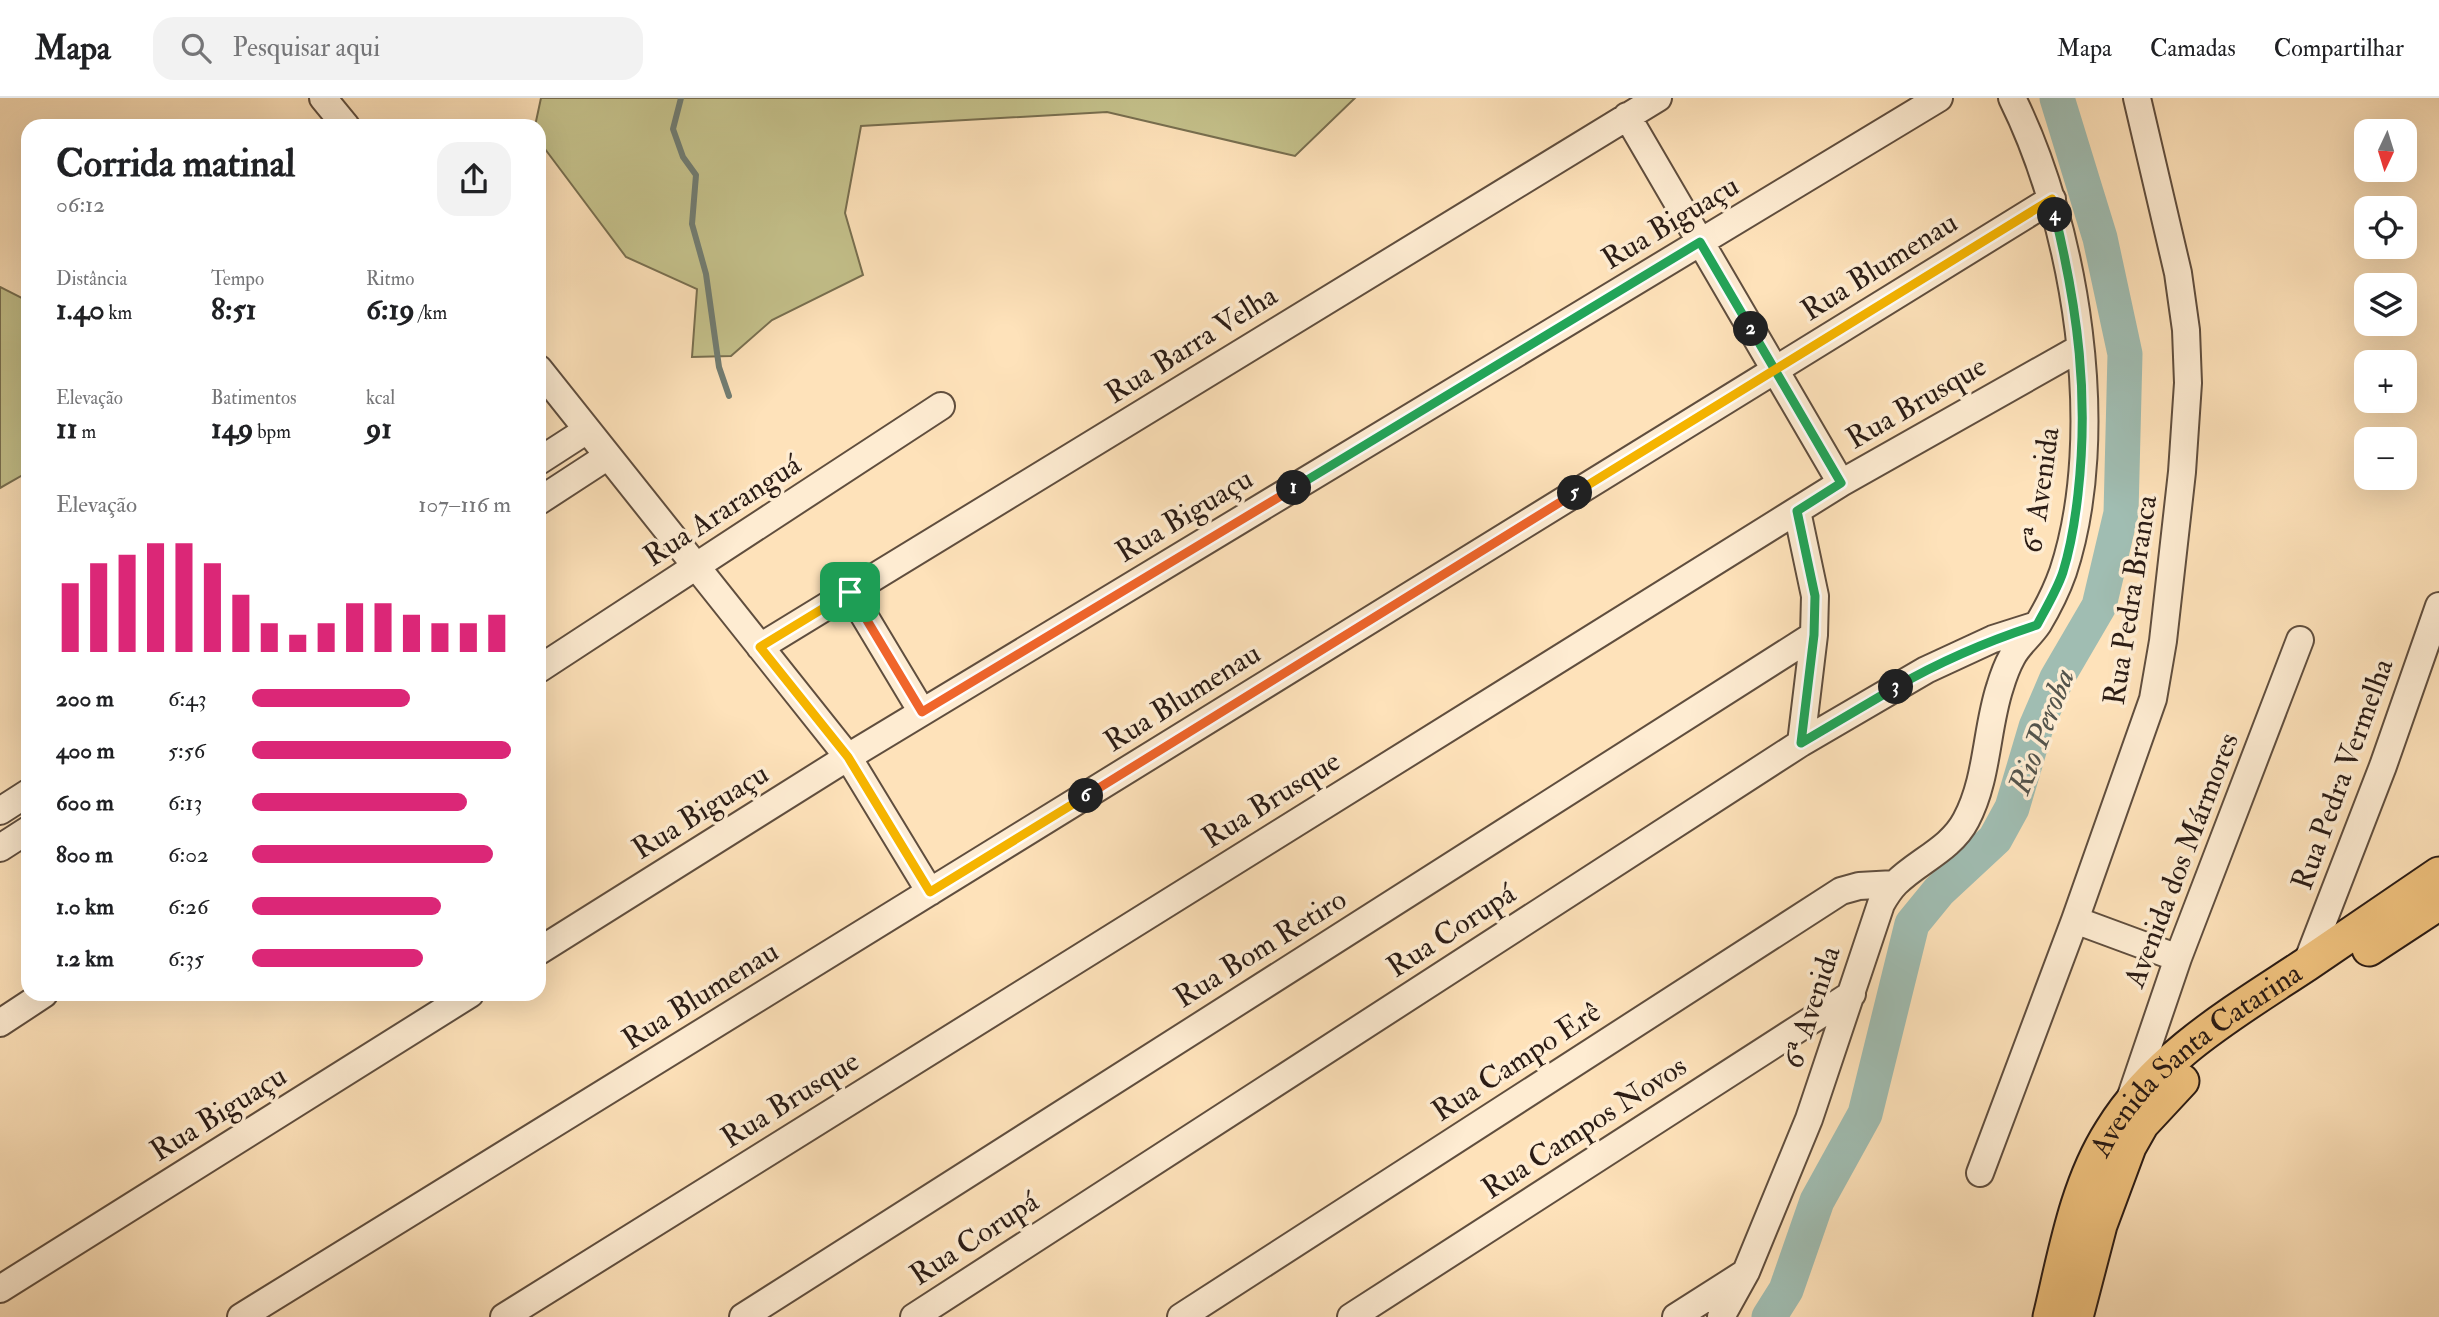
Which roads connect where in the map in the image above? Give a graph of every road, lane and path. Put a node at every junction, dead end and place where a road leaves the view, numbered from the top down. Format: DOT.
graph roads {
  1 [pos="323,98"];
  2 [pos="1658,98"];
  3 [pos="1939,98"];
  4 [pos="2011,98"];
  5 [pos="2137,98"];
  6 [pos="1627,116"];
  7 [pos="340,119"];
  8 [pos="2052,199"];
  9 [pos="1700,242"];
  10 [pos="2080,348"];
  11 [pos="1775,370"];
  12 [pos="546,378"];
  13 [pos="941,406"];
  14 [pos="587,429"];
  15 [pos="546,456"];
  16 [pos="608,456"];
  17 [pos="1841,483"];
  18 [pos="546,496"];
  19 [pos="1797,511"];
  20 [pos="696,566"];
  21 [pos="850,592"];
  22 [pos="2439,606"];
  23 [pos="2037,625"];
  24 [pos="1814,635"];
  25 [pos="2300,640"];
  26 [pos="760,647"];
  27 [pos="546,664"];
  28 [pos="922,712"];
  29 [pos="1801,743"];
  30 [pos="848,757"];
  31 [pos="21,798"];
  32 [pos="0,811"];
  33 [pos="21,834"];
  34 [pos="0,848"];
  35 [pos="2439,874"];
  36 [pos="1895,884"];
  37 [pos="930,892"];
  38 [pos="2439,903"];
  39 [pos="2075,920"];
  40 [pos="546,947"];
  41 [pos="2178,958"];
  42 [pos="2306,965"];
  43 [pos="1852,994"];
  44 [pos="33,1001"];
  45 [pos="459,1001"];
  46 [pos="0,1023"];
  47 [pos="2129,1104"];
  48 [pos="1980,1172"];
  49 [pos="1746,1272"];
  50 [pos="0,1289"];
  51 [pos="241,1317"];
  52 [pos="504,1317"];
  53 [pos="743,1317"];
  54 [pos="914,1317"];
  55 [pos="1181,1317"];
  56 [pos="1351,1317"];
  57 [pos="1676,1317"];
  58 [pos="1721,1317"];
  59 [pos="2050,1317"];
  60 [pos="2076,1317"];
  1 -- 7 [label="street"];
  2 -- 6 [label="street, Rua Barra Velha"];
  3 -- 9 [label="street, Rua Biguaçu"];
  4 -- 8 [label="street, 6ª Avenida"];
  5 -- 39 [label="street, Rua Pedra Branca"];
  6 -- 9 [label="street"];
  6 -- 21 [label="street, Rua Barra Velha"];
  8 -- 10 [label="street, 6ª Avenida"];
  8 -- 11 [label="street, Rua Blumenau"];
  9 -- 11 [label="street"];
  9 -- 28 [label="street, Rua Biguaçu"];
  10 -- 17 [label="street, Rua Brusque"];
  10 -- 23 [label="street, 6ª Avenida"];
  11 -- 17 [label="street"];
  11 -- 37 [label="street, Rua Blumenau"];
  12 -- 14 [label="street"];
  13 -- 20 [label="street, Rua Araranguá"];
  14 -- 15 [label="street"];
  14 -- 16 [label="street"];
  16 -- 18 [label="street"];
  16 -- 20 [label="street"];
  17 -- 19 [label="street, Rua Brusque"];
  19 -- 24 [label="street"];
  19 -- 52 [label="street, Rua Brusque"];
  20 -- 26 [label="street"];
  20 -- 27 [label="street, Rua Araranguá"];
  21 -- 26 [label="street, Rua Barra Velha"];
  21 -- 28 [label="street"];
  22 -- 42 [label="street, Rua Pedra Vermelha"];
  23 -- 29 [label="street, Rua Corupá"];
  23 -- 36 [label="street, 6ª Avenida"];
  24 -- 29 [label="street"];
  24 -- 53 [label="street, Rua Bom Retiro"];
  25 -- 41 [label="street, Avenida dos Mármores"];
  26 -- 30 [label="street"];
  28 -- 30 [label="street, Rua Biguaçu"];
  29 -- 54 [label="street, Rua Corupá"];
  30 -- 37 [label="street"];
  30 -- 40 [label="street, Rua Biguaçu"];
  31 -- 32 [label="street"];
  33 -- 34 [label="street"];
  35 -- 42 [label="main road, Avenida Santa Catarina"];
  36 -- 43 [label="street, 6ª Avenida"];
  36 -- 55 [label="street, Rua Campo Erê"];
  37 -- 51 [label="street, Rua Blumenau"];
  38 -- 60 [label="main road, Avenida Santa Catarina"];
  39 -- 41 [label="street"];
  39 -- 48 [label="street, Rua Pedra Branca"];
  41 -- 47 [label="street, Avenida dos Mármores"];
  42 -- 47 [label="main road, Avenida Santa Catarina"];
  43 -- 49 [label="street, 6ª Avenida"];
  43 -- 56 [label="street, Rua Campos Novos"];
  44 -- 46 [label="street"];
  45 -- 50 [label="street, Rua Biguaçu"];
  47 -- 59 [label="main road, Avenida Santa Catarina"];
  49 -- 57 [label="street"];
  49 -- 58 [label="street, 6ª Avenida"];
}
